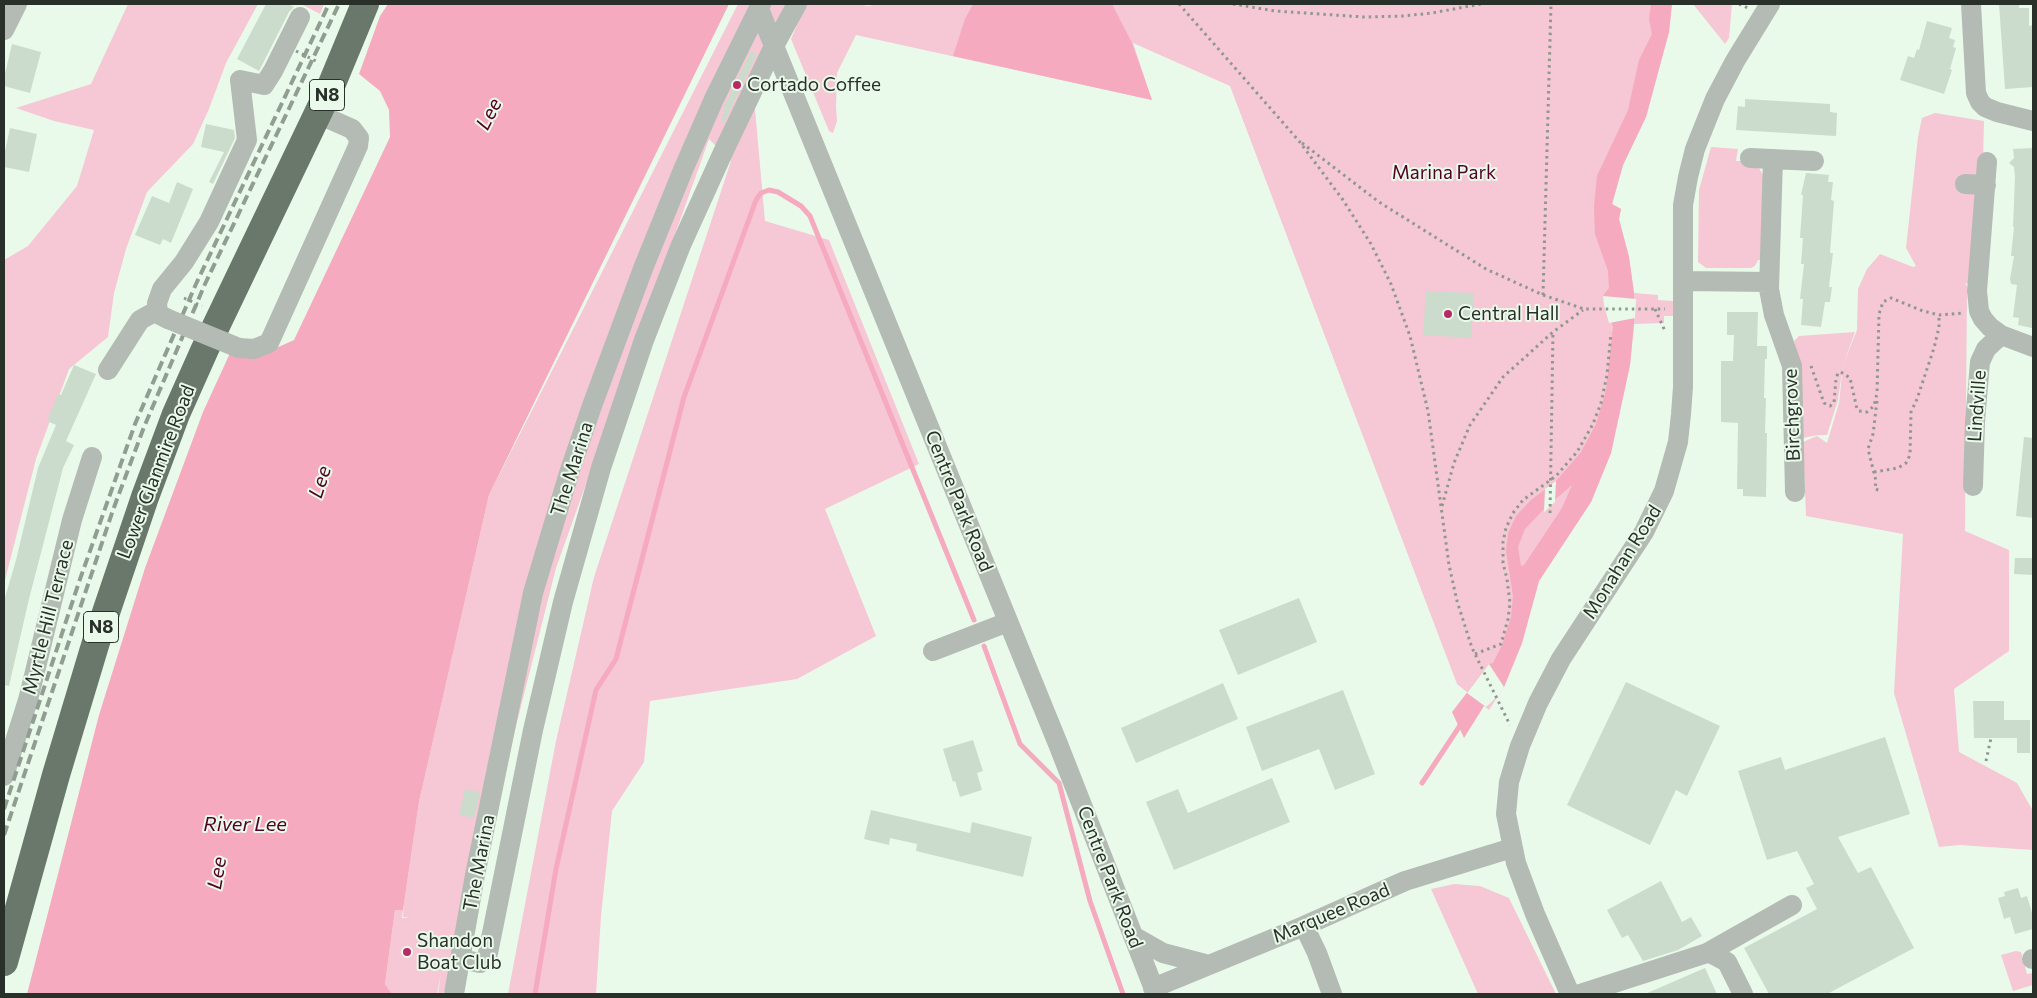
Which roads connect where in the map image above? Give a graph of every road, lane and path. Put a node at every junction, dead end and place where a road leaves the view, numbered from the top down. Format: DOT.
graph roads {
  1 [pos="17,4"];
  2 [pos="365,4"];
  3 [pos="797,4"];
  4 [pos="1179,4"];
  5 [pos="1233,4"];
  6 [pos="1482,4"];
  7 [pos="1551,4"];
  8 [pos="1770,4"];
  9 [pos="1971,4"];
  10 [pos="760,6"];
  11 [pos="300,17"];
  12 [pos="4,30"];
  13 [pos="774,46"];
  14 [pos="296,51"];
  15 [pos="318,62"];
  16 [pos="318,114"];
  17 [pos="2033,121"];
  18 [pos="1299,141"];
  19 [pos="1750,158"];
  20 [pos="1773,159"];
  21 [pos="1814,161"];
  22 [pos="1987,162"];
  23 [pos="1965,184"];
  24 [pos="1986,185"];
  25 [pos="1683,281"];
  26 [pos="1769,282"];
  27 [pos="1543,295"];
  28 [pos="184,298"];
  29 [pos="202,306"];
  30 [pos="1654,309"];
  31 [pos="1584,310"];
  32 [pos="1683,310"];
  33 [pos="1979,311"];
  34 [pos="163,314"];
  35 [pos="1939,314"];
  36 [pos="1552,332"];
  37 [pos="1666,332"];
  38 [pos="1611,334"];
  39 [pos="2001,334"];
  40 [pos="2033,347"];
  41 [pos="1809,362"];
  42 [pos="108,370"];
  43 [pos="1878,393"];
  44 [pos="92,458"];
  45 [pos="1874,472"];
  46 [pos="1551,481"];
  47 [pos="1973,486"];
  48 [pos="1795,492"];
  49 [pos="1882,492"];
  50 [pos="1442,509"];
  51 [pos="1550,513"];
  52 [pos="1008,622"];
  53 [pos="933,651"];
  54 [pos="1475,654"];
  55 [pos="1991,738"];
  56 [pos="1522,742"];
  57 [pos="1986,761"];
  58 [pos="4,776"];
  59 [pos="1512,848"];
  60 [pos="1792,905"];
  61 [pos="1304,926"];
  62 [pos="1133,936"];
  63 [pos="1707,953"];
  64 [pos="461,959"];
  65 [pos="4,962"];
  66 [pos="1209,966"];
  67 [pos="1155,991"];
  68 [pos="454,994"];
  69 [pos="1332,994"];
  70 [pos="1570,994"];
  71 [pos="1580,994"];
  72 [pos="1743,994"];
  1 -- 12 [label="street"];
  2 -- 16 [label="highway, Lower Glanmire Road / N8"];
  3 -- 13 [label="street, The Marina"];
  4 -- 18 [label="path"];
  5 -- 6 [label="path"];
  7 -- 27 [label="path"];
  8 -- 25 [label="street, Monahan Road"];
  9 -- 17 [label="street"];
  10 -- 13 [label="street, Centre Park Road"];
  10 -- 64 [label="street, The Marina"];
  11 -- 34 [label="street"];
  13 -- 52 [label="street, Centre Park Road"];
  13 -- 64 [label="street, The Marina"];
  14 -- 15 [label="path, bridge"];
  16 -- 34 [label="street, bridge"];
  16 -- 65 [label="highway, Lower Glanmire Road / N8"];
  18 -- 27 [label="path"];
  18 -- 50 [label="path"];
  19 -- 20 [label="street"];
  20 -- 21 [label="street"];
  20 -- 26 [label="street, Birchgrove"];
  22 -- 24 [label="street"];
  23 -- 24 [label="street"];
  24 -- 33 [label="street"];
  25 -- 26 [label="street"];
  25 -- 32 [label="street, Monahan Road"];
  26 -- 48 [label="street, Birchgrove"];
  27 -- 31 [label="path"];
  28 -- 29 [label="path, bridge"];
  30 -- 31 [label="path"];
  30 -- 32 [label="path"];
  30 -- 37 [label="path"];
  31 -- 36 [label="path"];
  32 -- 56 [label="street, Monahan Road"];
  33 -- 35 [label="path"];
  33 -- 39 [label="street"];
  34 -- 42 [label="street"];
  35 -- 43 [label="path"];
  35 -- 45 [label="path"];
  36 -- 46 [label="path"];
  36 -- 50 [label="path"];
  38 -- 46 [label="path"];
  39 -- 40 [label="street"];
  39 -- 47 [label="street, Lindville"];
  41 -- 43 [label="path"];
  43 -- 45 [label="path"];
  44 -- 58 [label="street, Myrtle Hill Terrace"];
  45 -- 49 [label="path"];
  46 -- 51 [label="path"];
  46 -- 54 [label="path"];
  50 -- 54 [label="path"];
  52 -- 53 [label="street"];
  52 -- 62 [label="street, Centre Park Road"];
  54 -- 56 [label="path"];
  55 -- 57 [label="path"];
  56 -- 59 [label="street, Monahan Road"];
  59 -- 61 [label="street, Marquee Road"];
  59 -- 70 [label="street, Monahan Road"];
  60 -- 63 [label="street"];
  61 -- 66 [label="street, Marquee Road"];
  61 -- 69 [label="street"];
  62 -- 66 [label="street"];
  62 -- 67 [label="street, Centre Park Road"];
  63 -- 71 [label="street"];
  63 -- 72 [label="street"];
  64 -- 68 [label="street, The Marina"];
  66 -- 67 [label="street, Marquee Road"];
}
